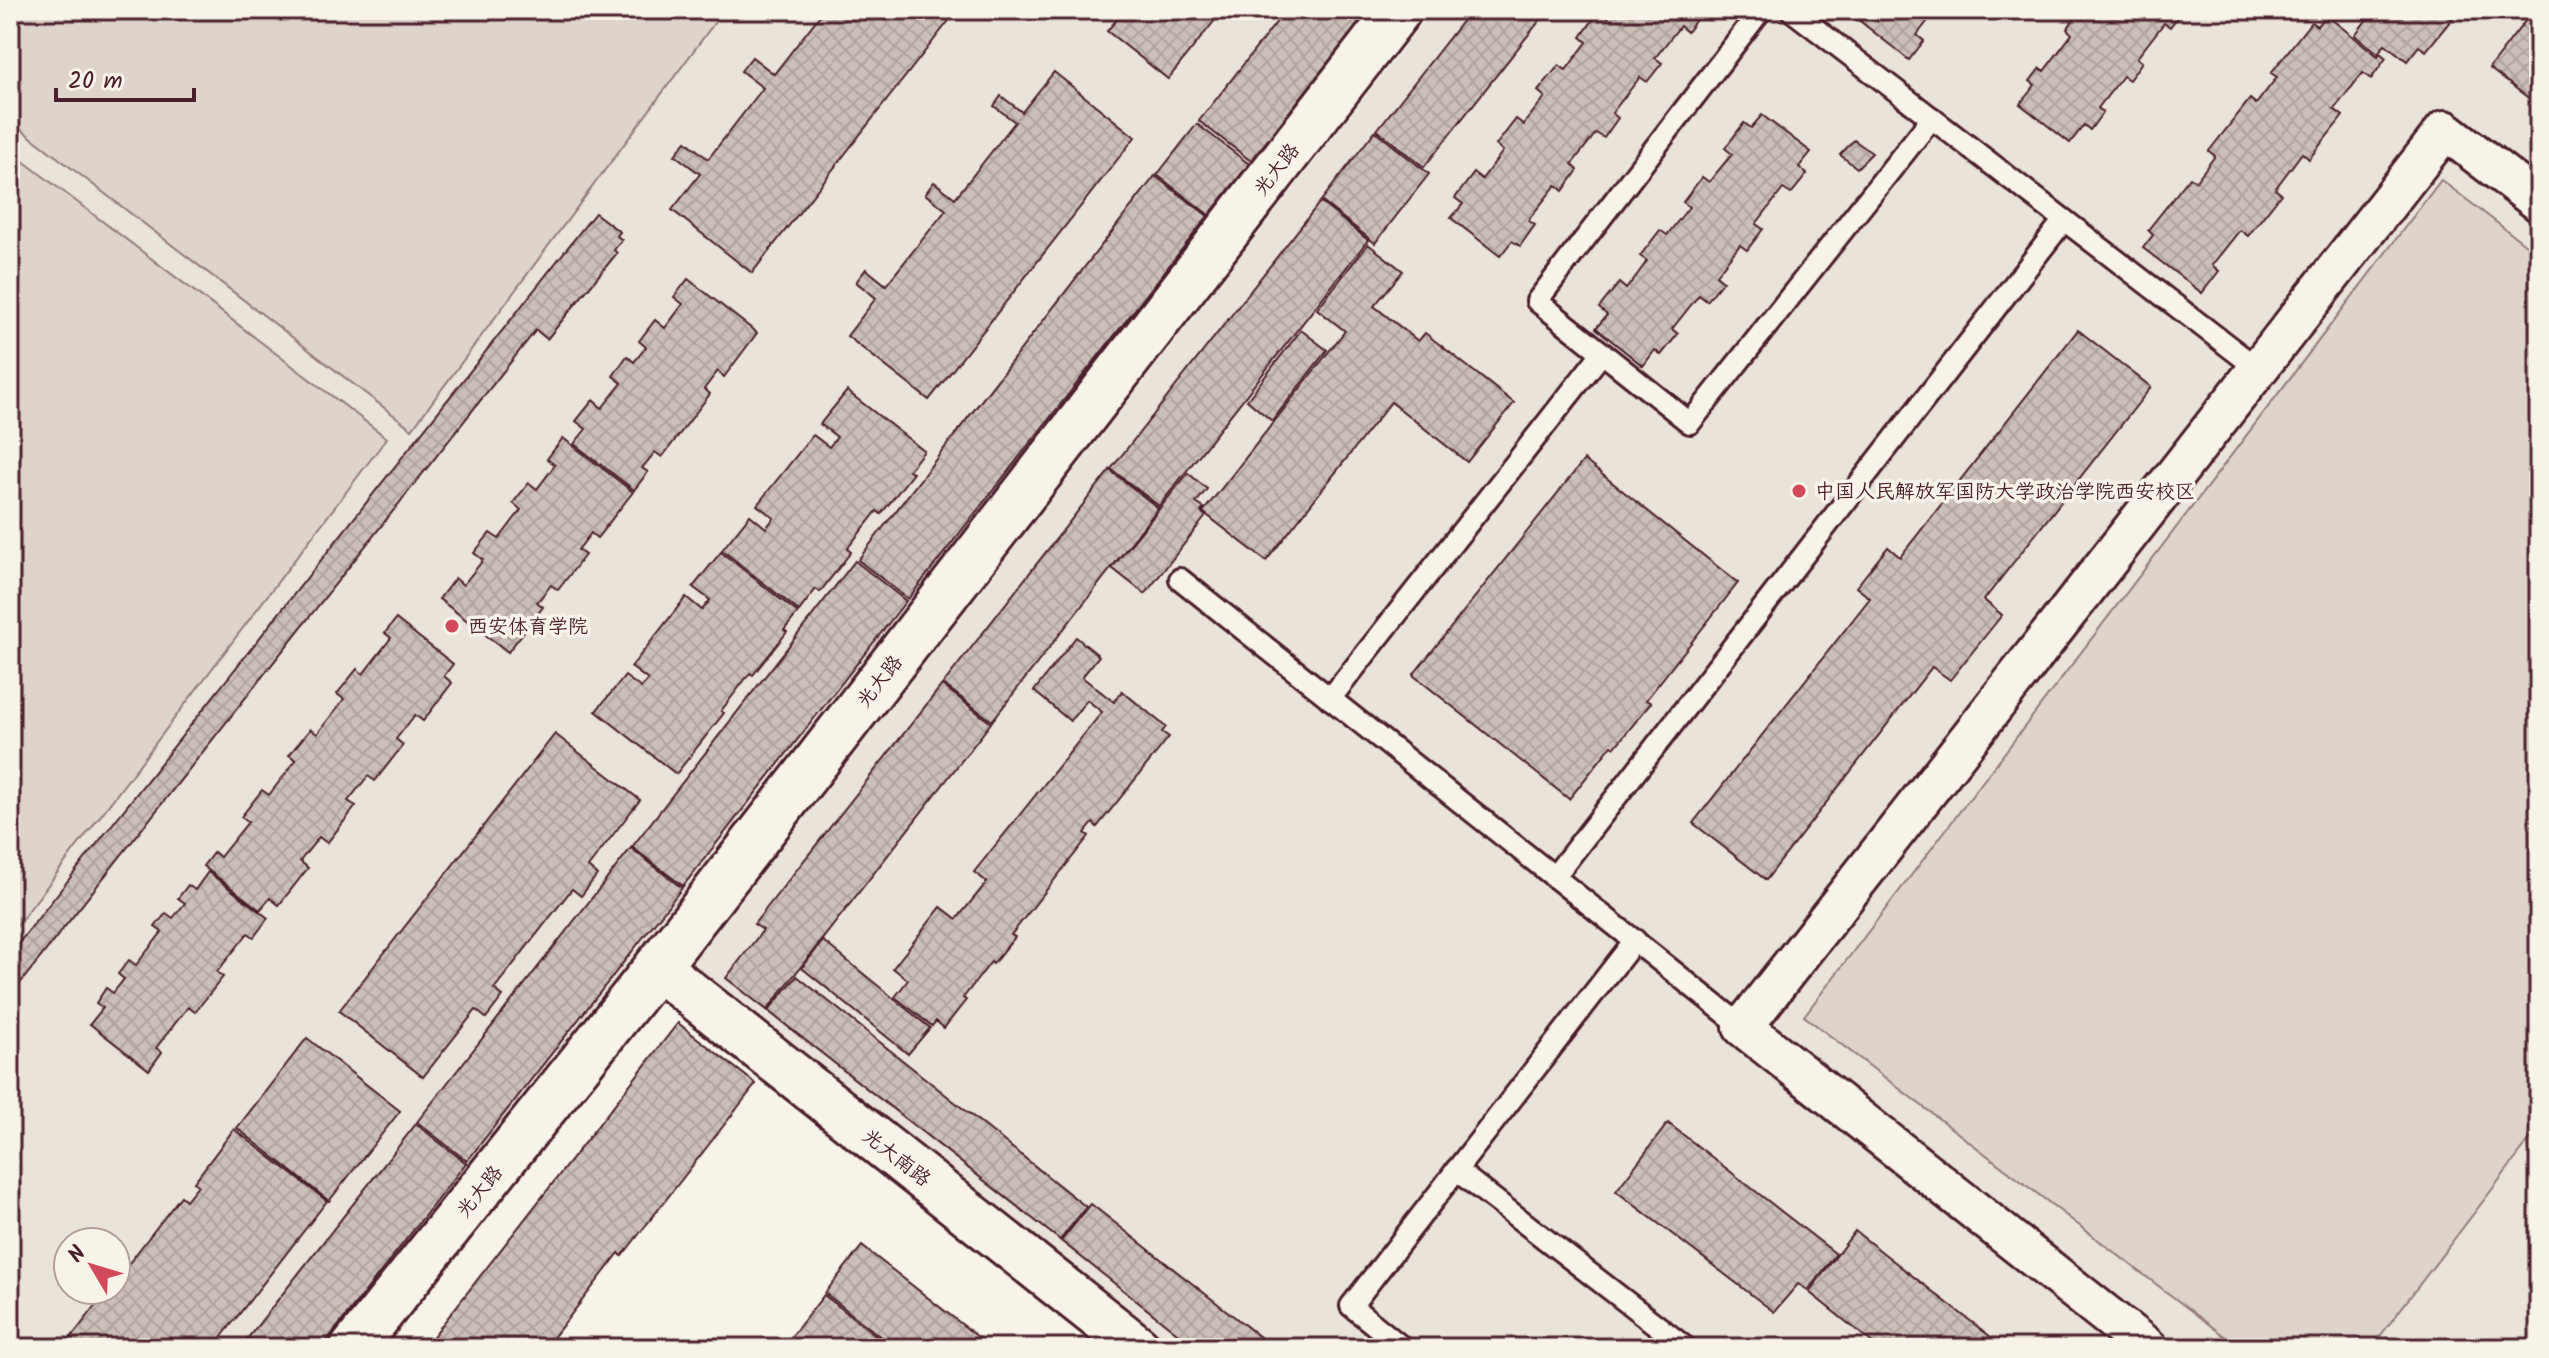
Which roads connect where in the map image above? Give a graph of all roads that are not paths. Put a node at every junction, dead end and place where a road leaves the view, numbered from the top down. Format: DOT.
graph roads {
  1 [pos="1399,10"];
  2 [pos="1761,10"];
  3 [pos="1791,10"];
  4 [pos="1932,118"];
  5 [pos="2539,202"];
  6 [pos="2064,220"];
  7 [pos="1602,353"];
  8 [pos="2258,369"];
  9 [pos="1180,579"];
  10 [pos="1330,699"];
  11 [pos="1554,877"];
  12 [pos="1635,940"];
  13 [pos="657,967"];
  14 [pos="1743,1027"];
  15 [pos="1456,1170"];
  16 [pos="353,1348"];
  17 [pos="1138,1348"];
  18 [pos="1403,1348"];
  19 [pos="1686,1348"];
  20 [pos="2148,1348"];
  1 -- 13 [label="street, 光大路"];
  2 -- 7 [label="lane"];
  3 -- 4 [label="lane"];
  4 -- 6 [label="lane"];
  4 -- 7 [label="lane"];
  5 -- 8 [label="street"];
  6 -- 8 [label="lane"];
  6 -- 11 [label="lane"];
  7 -- 10 [label="lane"];
  8 -- 14 [label="street"];
  9 -- 10 [label="lane"];
  10 -- 11 [label="lane"];
  11 -- 12 [label="lane"];
  12 -- 14 [label="lane"];
  12 -- 15 [label="lane"];
  13 -- 16 [label="street, 光大路"];
  13 -- 17 [label="street, 光大南路"];
  14 -- 20 [label="street"];
  15 -- 18 [label="lane"];
  15 -- 19 [label="lane"];
}
